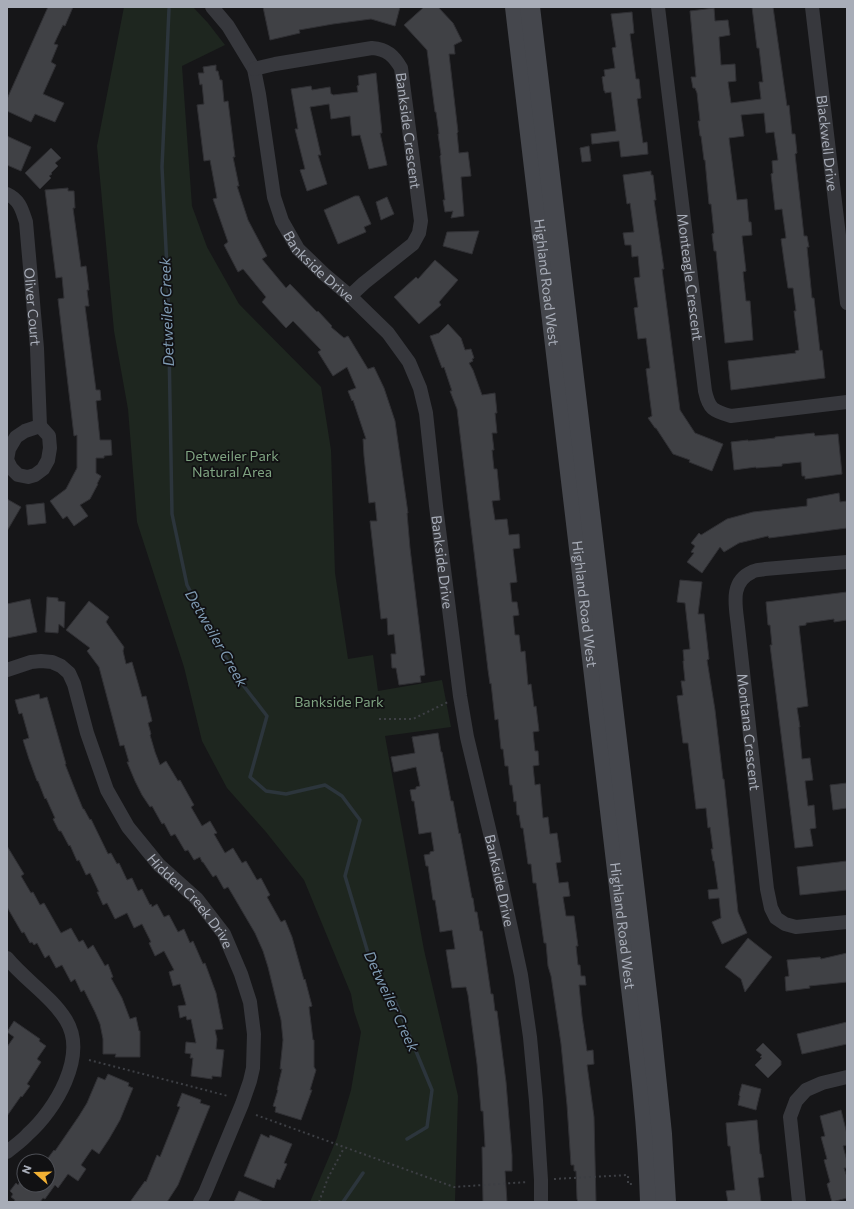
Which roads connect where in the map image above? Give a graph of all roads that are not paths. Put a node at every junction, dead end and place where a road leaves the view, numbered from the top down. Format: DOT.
graph roads {
  1 [pos="212,7"];
  2 [pos="515,7"];
  3 [pos="530,7"];
  4 [pos="658,7"];
  5 [pos="812,7"];
  6 [pos="254,69"];
  7 [pos="7,194"];
  8 [pos="350,296"];
  9 [pos="847,303"];
  10 [pos="847,402"];
  11 [pos="40,426"];
  12 [pos="847,562"];
  13 [pos="7,670"];
  14 [pos="847,922"];
  15 [pos="7,958"];
  16 [pos="847,1077"];
  17 [pos="7,1152"];
  18 [pos="200,1202"];
  19 [pos="541,1202"];
  20 [pos="650,1202"];
  21 [pos="666,1202"];
  22 [pos="799,1202"];
  1 -- 6 [label="street, Bankside Drive"];
  2 -- 20 [label="main road, Highland Road West"];
  3 -- 21 [label="main road, Highland Road West"];
  4 -- 10 [label="street, Monteagle Crescent"];
  5 -- 9 [label="street, Blackwell Drive"];
  6 -- 8 [label="street, Bankside Drive"];
  6 -- 8 [label="street, Bankside Crescent"];
  7 -- 11 [label="street, Oliver Court"];
  8 -- 19 [label="street, Bankside Drive"];
  12 -- 14 [label="street, Montana Crescent"];
  13 -- 18 [label="street, Hidden Creek Drive"];
  15 -- 17 [label="street"];
  16 -- 22 [label="street"];
}
